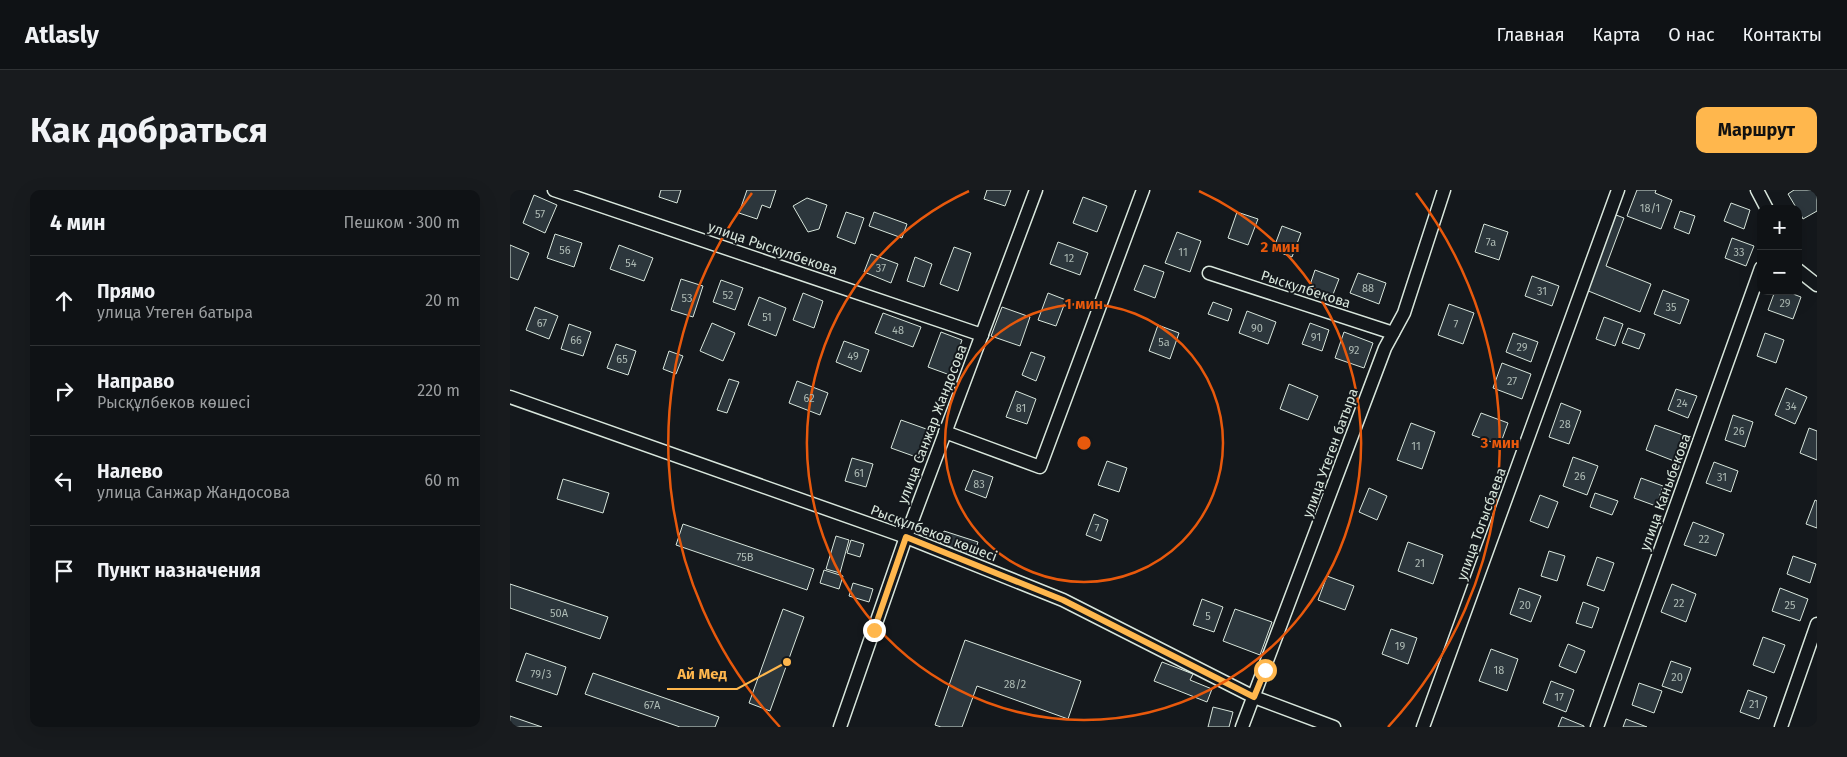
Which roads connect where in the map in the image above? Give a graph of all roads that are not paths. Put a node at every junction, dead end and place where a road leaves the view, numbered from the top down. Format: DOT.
graph roads {
  1 [pos="554,190"];
  2 [pos="1036,190"];
  3 [pos="1143,190"];
  4 [pos="1444,190"];
  5 [pos="1618,190"];
  6 [pos="1757,190"];
  7 [pos="1766,205"];
  8 [pos="1802,273"];
  9 [pos="1209,274"];
  10 [pos="1757,279"];
  11 [pos="1817,285"];
  12 [pos="1393,333"];
  13 [pos="982,335"];
  14 [pos="510,397"];
  15 [pos="945,432"];
  16 [pos="906,537"];
  17 [pos="1817,624"];
  18 [pos="1254,697"];
  19 [pos="840,727"];
  20 [pos="1242,727"];
  21 [pos="1334,727"];
  22 [pos="1424,727"];
  23 [pos="1597,727"];
  24 [pos="1781,727"];
  1 -- 13 [label="street, улица Рыскулбекова"];
  2 -- 13 [label="street, улица Санжар Жандосова"];
  3 -- 15 [label="street"];
  4 -- 12 [label="street, улица Утеген батыра"];
  5 -- 22 [label="street, улица Тогысбаева"];
  6 -- 7 [label="street"];
  8 -- 11 [label="street"];
  9 -- 12 [label="street, Рыскулбекова"];
  10 -- 23 [label="street, улица Каныбекова"];
  12 -- 18 [label="street, улица Утеген батыра"];
  13 -- 15 [label="street, улица Санжар Жандосова"];
  14 -- 16 [label="street, Рысқұлбеков көшесі"];
  15 -- 16 [label="street, улица Санжар Жандосова"];
  16 -- 18 [label="street, Рысқұлбеков көшесі"];
  16 -- 19 [label="street, улица Санжар Жандосова"];
  17 -- 24 [label="street"];
  18 -- 20 [label="street, улица Утеген батыра"];
  18 -- 21 [label="street, Рысқұлбеков көшесі"];
}
